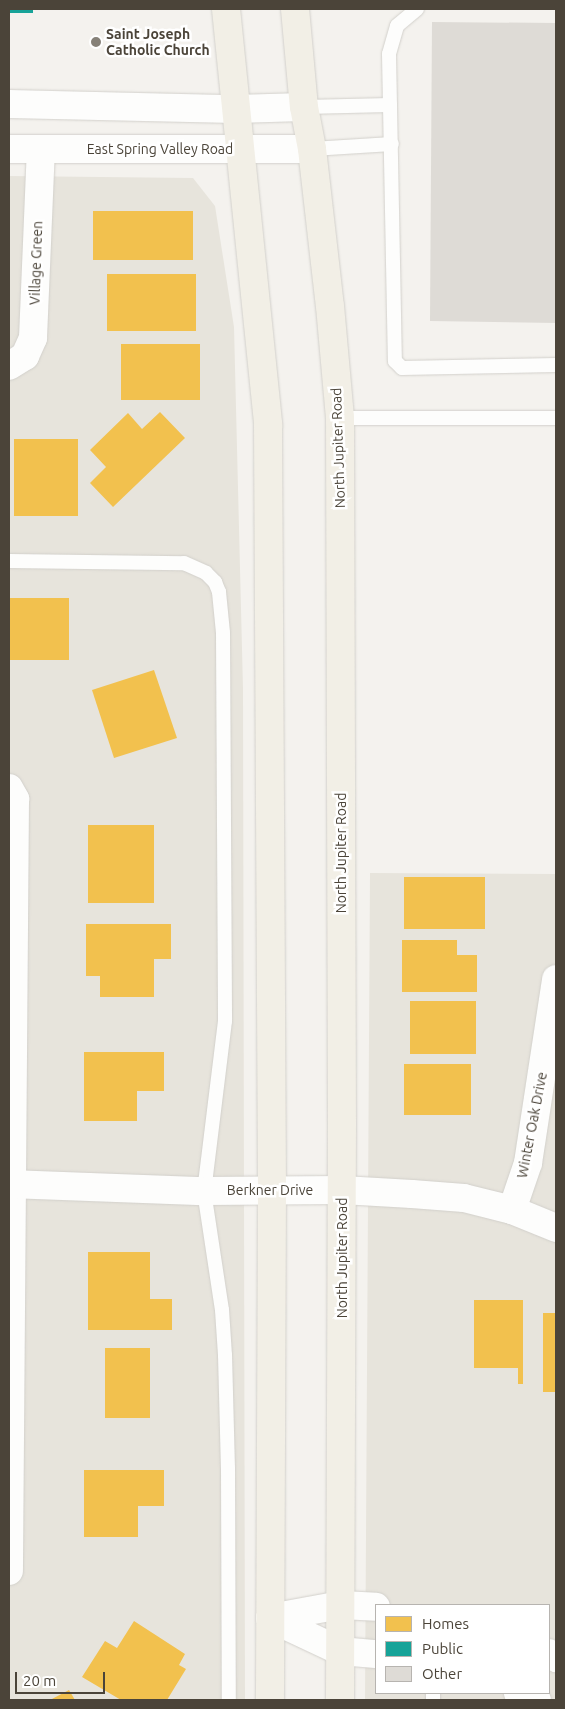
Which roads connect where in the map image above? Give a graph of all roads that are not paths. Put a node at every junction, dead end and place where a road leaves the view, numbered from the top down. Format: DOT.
graph roads {
  1 [pos="226,9"];
  2 [pos="295,9"];
  3 [pos="417,9"];
  4 [pos="9,104"];
  5 [pos="390,105"];
  6 [pos="304,107"];
  7 [pos="235,109"];
  8 [pos="392,144"];
  9 [pos="9,149"];
  10 [pos="41,149"];
  11 [pos="312,149"];
  12 [pos="240,150"];
  13 [pos="556,365"];
  14 [pos="9,366"];
  15 [pos="340,418"];
  16 [pos="556,418"];
  17 [pos="9,561"];
  18 [pos="9,788"];
  19 [pos="11,979"];
  20 [pos="556,979"];
  21 [pos="11,1184"];
  22 [pos="342,1190"];
  23 [pos="204,1191"];
  24 [pos="272,1191"];
  25 [pos="512,1210"];
  26 [pos="556,1228"];
  27 [pos="10,1401"];
  28 [pos="9,1571"];
  29 [pos="341,1606"];
  30 [pos="375,1607"];
  31 [pos="270,1618"];
  32 [pos="340,1651"];
  33 [pos="375,1654"];
  34 [pos="521,1694"];
  35 [pos="229,1700"];
  36 [pos="270,1700"];
  37 [pos="340,1700"];
  38 [pos="537,1700"];
  1 -- 7 [label="main road"];
  2 -- 6 [label="main road, North Jupiter Road"];
  3 -- 5 [label="lane"];
  4 -- 7 [label="street"];
  5 -- 6 [label="lane"];
  5 -- 8 [label="lane"];
  6 -- 7 [label="street"];
  6 -- 11 [label="main road, North Jupiter Road"];
  7 -- 12 [label="main road"];
  8 -- 11 [label="lane"];
  8 -- 13 [label="lane"];
  9 -- 10 [label="street, East Spring Valley Road"];
  10 -- 12 [label="street, East Spring Valley Road"];
  10 -- 14 [label="street, Village Green"];
  11 -- 12 [label="street, East Spring Valley Road"];
  11 -- 15 [label="main road, North Jupiter Road"];
  12 -- 24 [label="main road"];
  15 -- 16 [label="lane"];
  15 -- 22 [label="main road, North Jupiter Road"];
  17 -- 23 [label="lane"];
  18 -- 19 [label="street"];
  19 -- 21 [label="street"];
  20 -- 25 [label="street, Winter Oak Drive"];
  21 -- 23 [label="street, Berkner Drive"];
  21 -- 27 [label="street"];
  22 -- 24 [label="street, Berkner Drive"];
  22 -- 25 [label="street, Berkner Drive"];
  22 -- 29 [label="main road, North Jupiter Road"];
  23 -- 24 [label="street, Berkner Drive"];
  23 -- 35 [label="lane"];
  24 -- 31 [label="main road"];
  25 -- 26 [label="street, Berkner Drive"];
  27 -- 28 [label="street"];
  29 -- 30 [label="street"];
  29 -- 31 [label="street"];
  29 -- 32 [label="main road, North Jupiter Road"];
  31 -- 32 [label="street"];
  31 -- 36 [label="main road"];
  32 -- 33 [label="street"];
  32 -- 37 [label="main road, North Jupiter Road"];
  34 -- 38 [label="street"];
}
